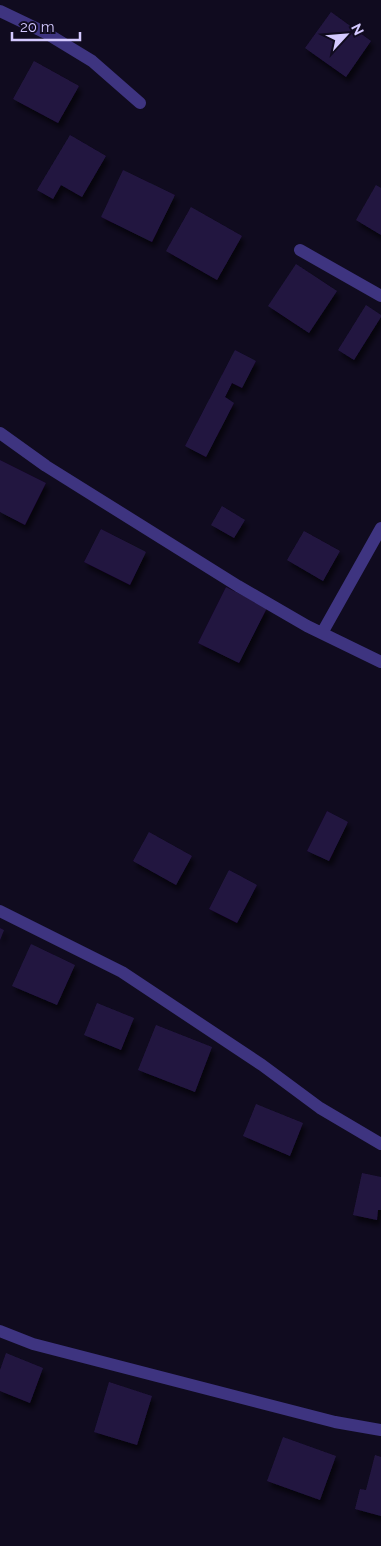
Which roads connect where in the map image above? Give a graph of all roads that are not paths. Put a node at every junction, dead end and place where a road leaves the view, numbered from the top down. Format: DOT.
graph roads {
  1 [pos="0,11"];
  2 [pos="140,103"];
  3 [pos="300,250"];
  4 [pos="381,296"];
  5 [pos="0,433"];
  6 [pos="381,528"];
  7 [pos="322,633"];
  8 [pos="381,662"];
  9 [pos="0,911"];
  10 [pos="381,1144"];
  11 [pos="0,1331"];
  12 [pos="381,1430"];
  1 -- 2 [label="street"];
  3 -- 4 [label="street"];
  5 -- 7 [label="street"];
  6 -- 7 [label="street"];
  7 -- 8 [label="street"];
  9 -- 10 [label="street"];
  11 -- 12 [label="street"];
}
